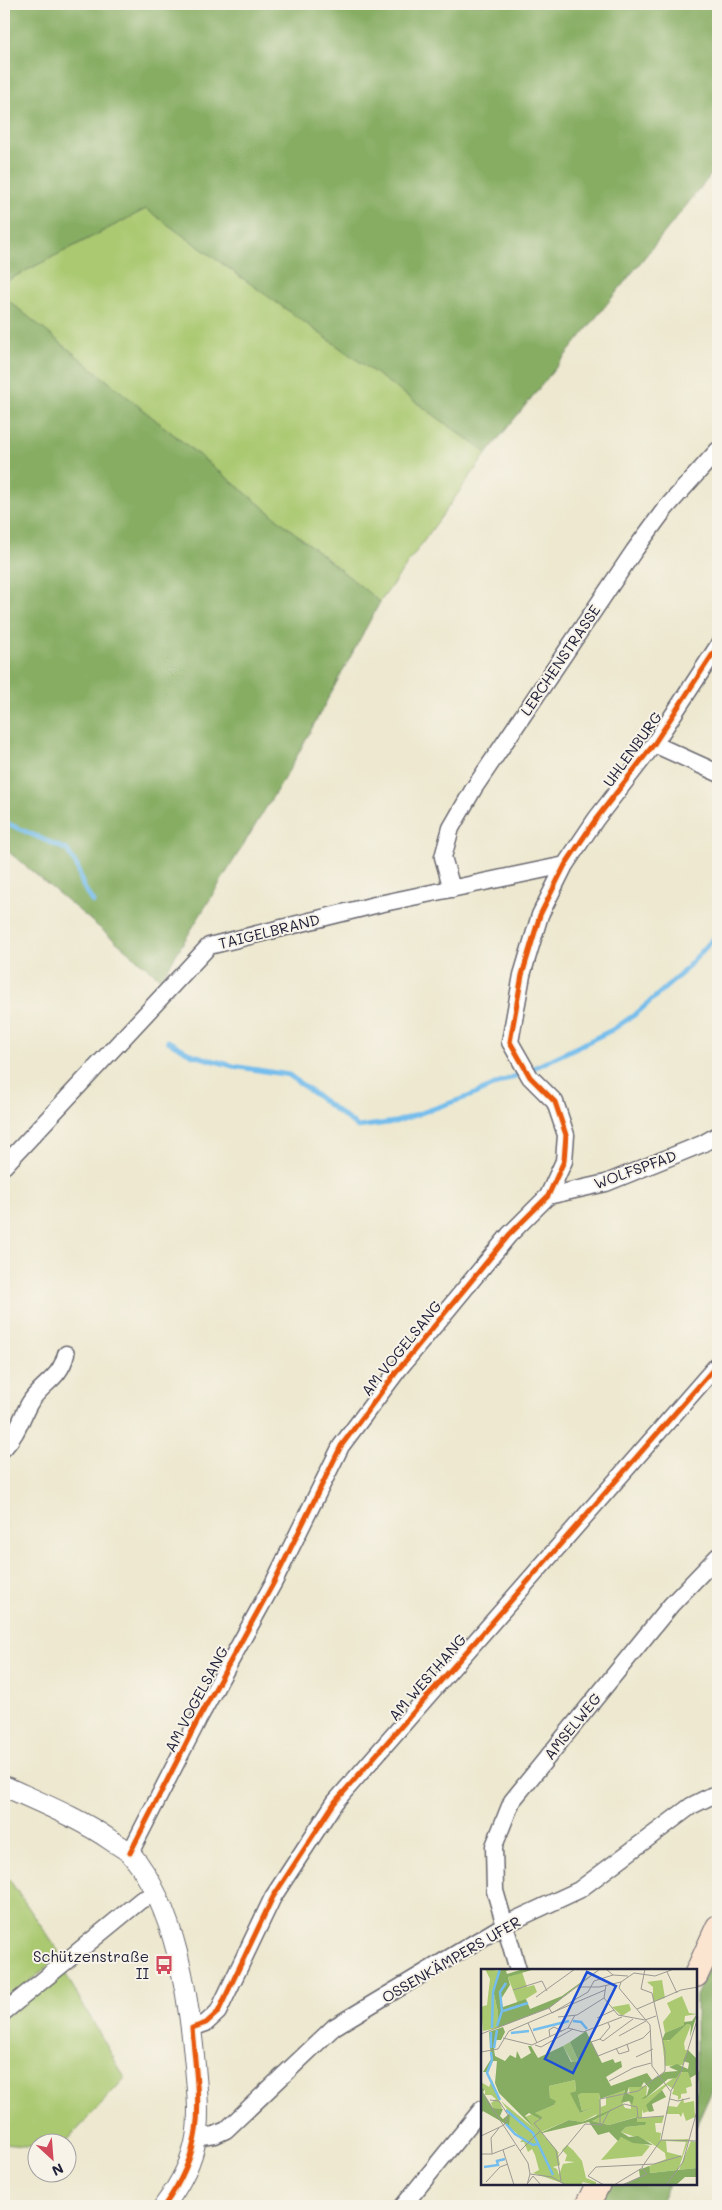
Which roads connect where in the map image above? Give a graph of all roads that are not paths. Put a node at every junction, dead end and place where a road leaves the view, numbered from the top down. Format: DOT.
graph roads {
  1 [pos="718,450"];
  2 [pos="718,646"];
  3 [pos="654,744"];
  4 [pos="718,773"];
  5 [pos="565,865"];
  6 [pos="452,889"];
  7 [pos="718,1135"];
  8 [pos="4,1166"];
  9 [pos="548,1196"];
  10 [pos="66,1354"];
  11 [pos="718,1364"];
  12 [pos="4,1448"];
  13 [pos="718,1556"];
  14 [pos="4,1786"];
  15 [pos="718,1794"];
  16 [pos="130,1853"];
  17 [pos="156,1894"];
  18 [pos="504,1925"];
  19 [pos="718,1927"];
  20 [pos="518,1969"];
  21 [pos="697,1973"];
  22 [pos="4,2012"];
  23 [pos="192,2028"];
  24 [pos="481,2110"];
  25 [pos="196,2138"];
  26 [pos="598,2185"];
  27 [pos="164,2206"];
  28 [pos="403,2206"];
  29 [pos="587,2206"];
  1 -- 6 [label="street, LERCHENSTRASSE"];
  2 -- 3 [label="street, UHLENBURG"];
  3 -- 4 [label="street"];
  3 -- 5 [label="street, UHLENBURG"];
  5 -- 6 [label="street, TAIGELBRAND"];
  5 -- 9 [label="street, AM VOGELSANG"];
  6 -- 8 [label="street, TAIGELBRAND"];
  7 -- 9 [label="street, WOLFSPFAD"];
  9 -- 16 [label="street, AM VOGELSANG"];
  10 -- 12 [label="street"];
  11 -- 23 [label="street, AM WESTHANG"];
  13 -- 18 [label="street, AMSELWEG"];
  14 -- 16 [label="street"];
  15 -- 18 [label="street, OSSENKÄMPERS UFER"];
  16 -- 17 [label="street"];
  17 -- 22 [label="street"];
  17 -- 23 [label="street"];
  18 -- 20 [label="street, AMSELWEG"];
  18 -- 25 [label="street, OSSENKÄMPERS UFER"];
  19 -- 21 [label="main road"];
  23 -- 25 [label="street"];
  24 -- 28 [label="street"];
  25 -- 27 [label="street"];
  26 -- 29 [label="main road"];
}
